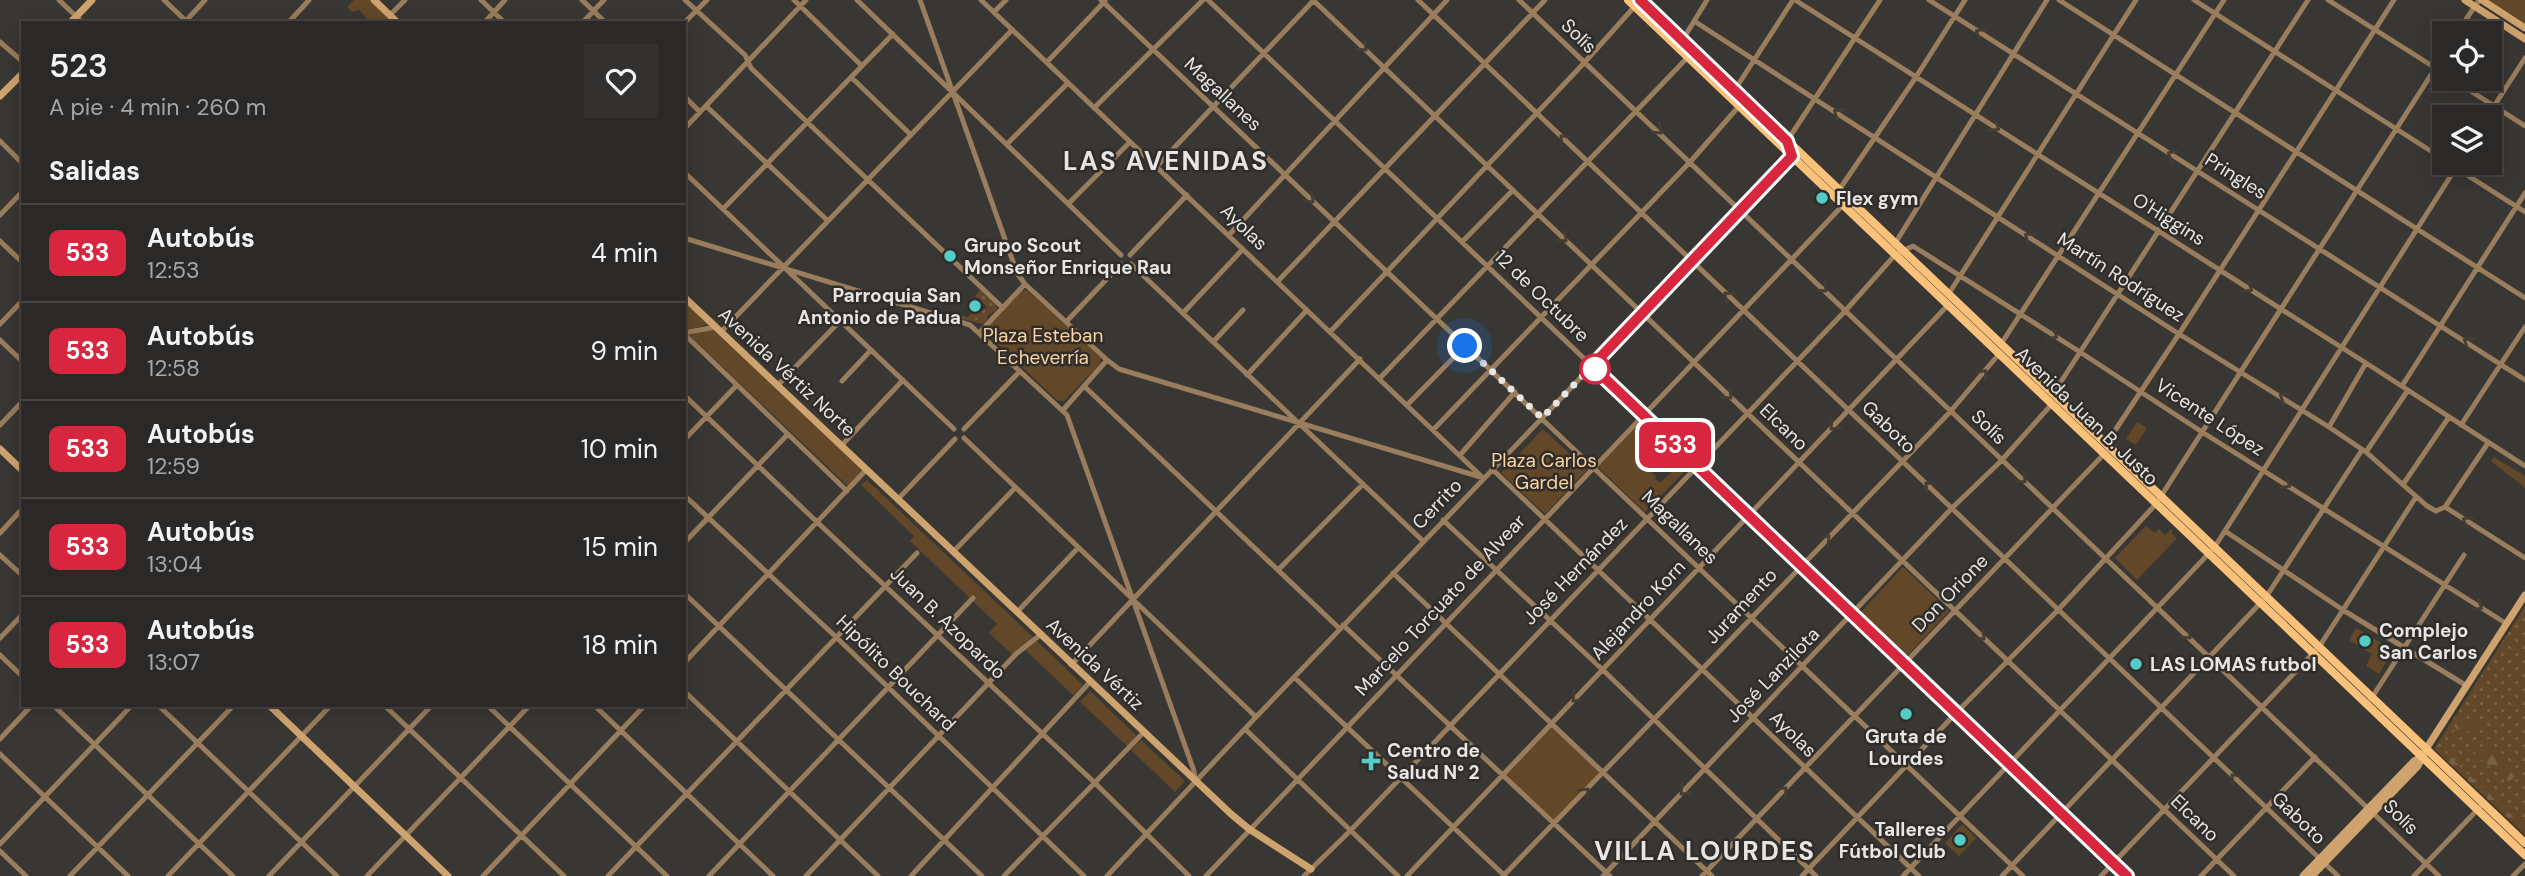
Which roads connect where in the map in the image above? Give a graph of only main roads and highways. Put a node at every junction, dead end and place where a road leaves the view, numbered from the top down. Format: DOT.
graph roads {
  1 [pos="1634,2"];
  2 [pos="1732,93"];
  3 [pos="1742,103"];
  4 [pos="1899,253"];
  5 [pos="2000,349"];
  6 [pos="2158,500"];
  7 [pos="2480,807"];
  8 [pos="2525,844"];
  9 [pos="2525,855"];
  1 -- 2 [label="main road, Avenida Juan B. Justo"];
  1 -- 2 [label="main road, Avenida Juan B. Justo"];
  2 -- 3 [label="main road, Avenida Juan B. Justo"];
  3 -- 4 [label="main road, Avenida Juan B. Justo"];
  3 -- 4 [label="main road, Avenida Juan B. Justo"];
  4 -- 5 [label="main road, Avenida Juan B. Justo"];
  4 -- 5 [label="main road, Avenida Juan B. Justo"];
  5 -- 6 [label="main road, Avenida Juan B. Justo"];
  5 -- 6 [label="main road, Avenida Juan B. Justo"];
  6 -- 7 [label="main road, Avenida Juan B. Justo"];
  7 -- 8 [label="main road, Avenida Juan B. Justo"];
  7 -- 9 [label="main road, Avenida Juan B. Justo"];
}
